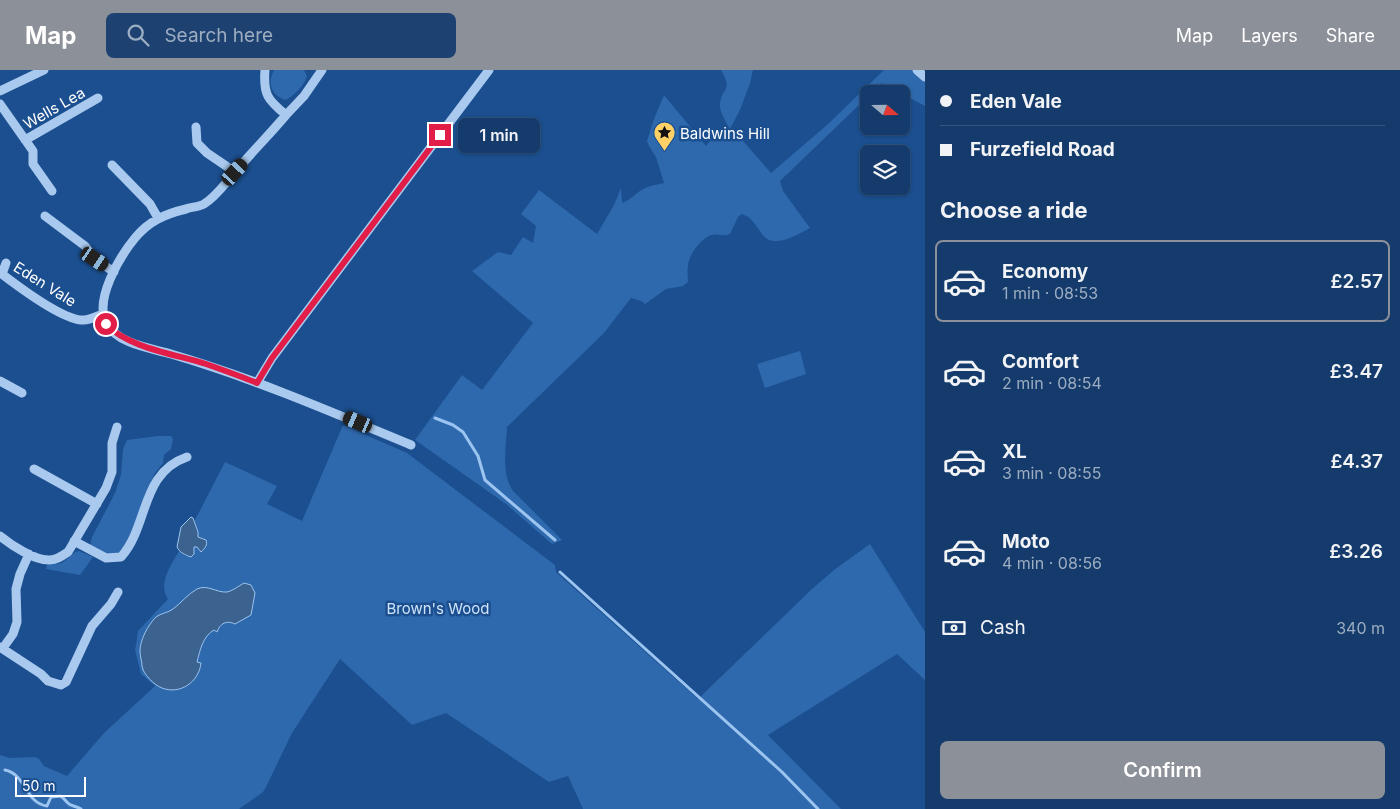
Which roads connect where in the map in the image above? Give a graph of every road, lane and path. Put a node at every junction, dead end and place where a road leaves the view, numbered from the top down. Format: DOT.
graph roads {
  1 [pos="44,70"];
  2 [pos="265,70"];
  3 [pos="488,70"];
  4 [pos="917,70"];
  5 [pos="320,71"];
  6 [pos="925,77"];
  7 [pos="0,90"];
  8 [pos="98,98"];
  9 [pos="0,104"];
  10 [pos="286,115"];
  11 [pos="196,127"];
  12 [pos="25,140"];
  13 [pos="112,165"];
  14 [pos="235,172"];
  15 [pos="52,191"];
  16 [pos="45,216"];
  17 [pos="158,218"];
  18 [pos="6,263"];
  19 [pos="114,272"];
  20 [pos="103,314"];
  21 [pos="0,381"];
  22 [pos="257,383"];
  23 [pos="22,393"];
  24 [pos="117,427"];
  25 [pos="411,445"];
  26 [pos="187,457"];
  27 [pos="34,469"];
  28 [pos="96,504"];
  29 [pos="0,536"];
  30 [pos="74,541"];
  31 [pos="28,554"];
  32 [pos="118,592"];
  33 [pos="2,648"];
  1 -- 7 [label="street"];
  2 -- 10 [label="street"];
  3 -- 22 [label="street"];
  4 -- 6 [label="street"];
  5 -- 10 [label="street"];
  8 -- 12 [label="street, Wells Lea"];
  9 -- 12 [label="street, Wells Lea"];
  10 -- 14 [label="street"];
  11 -- 14 [label="street"];
  12 -- 15 [label="street, Wells Lea"];
  13 -- 17 [label="street"];
  14 -- 17 [label="street"];
  16 -- 19 [label="street"];
  17 -- 19 [label="street"];
  18 -- 20 [label="street, Eden Vale"];
  19 -- 20 [label="street"];
  20 -- 22 [label="street"];
  21 -- 23 [label="street"];
  22 -- 25 [label="street"];
  24 -- 28 [label="street"];
  26 -- 30 [label="street"];
  27 -- 28 [label="street"];
  28 -- 30 [label="street"];
  29 -- 31 [label="street"];
  30 -- 31 [label="street"];
  31 -- 33 [label="street"];
  32 -- 33 [label="street"];
}
